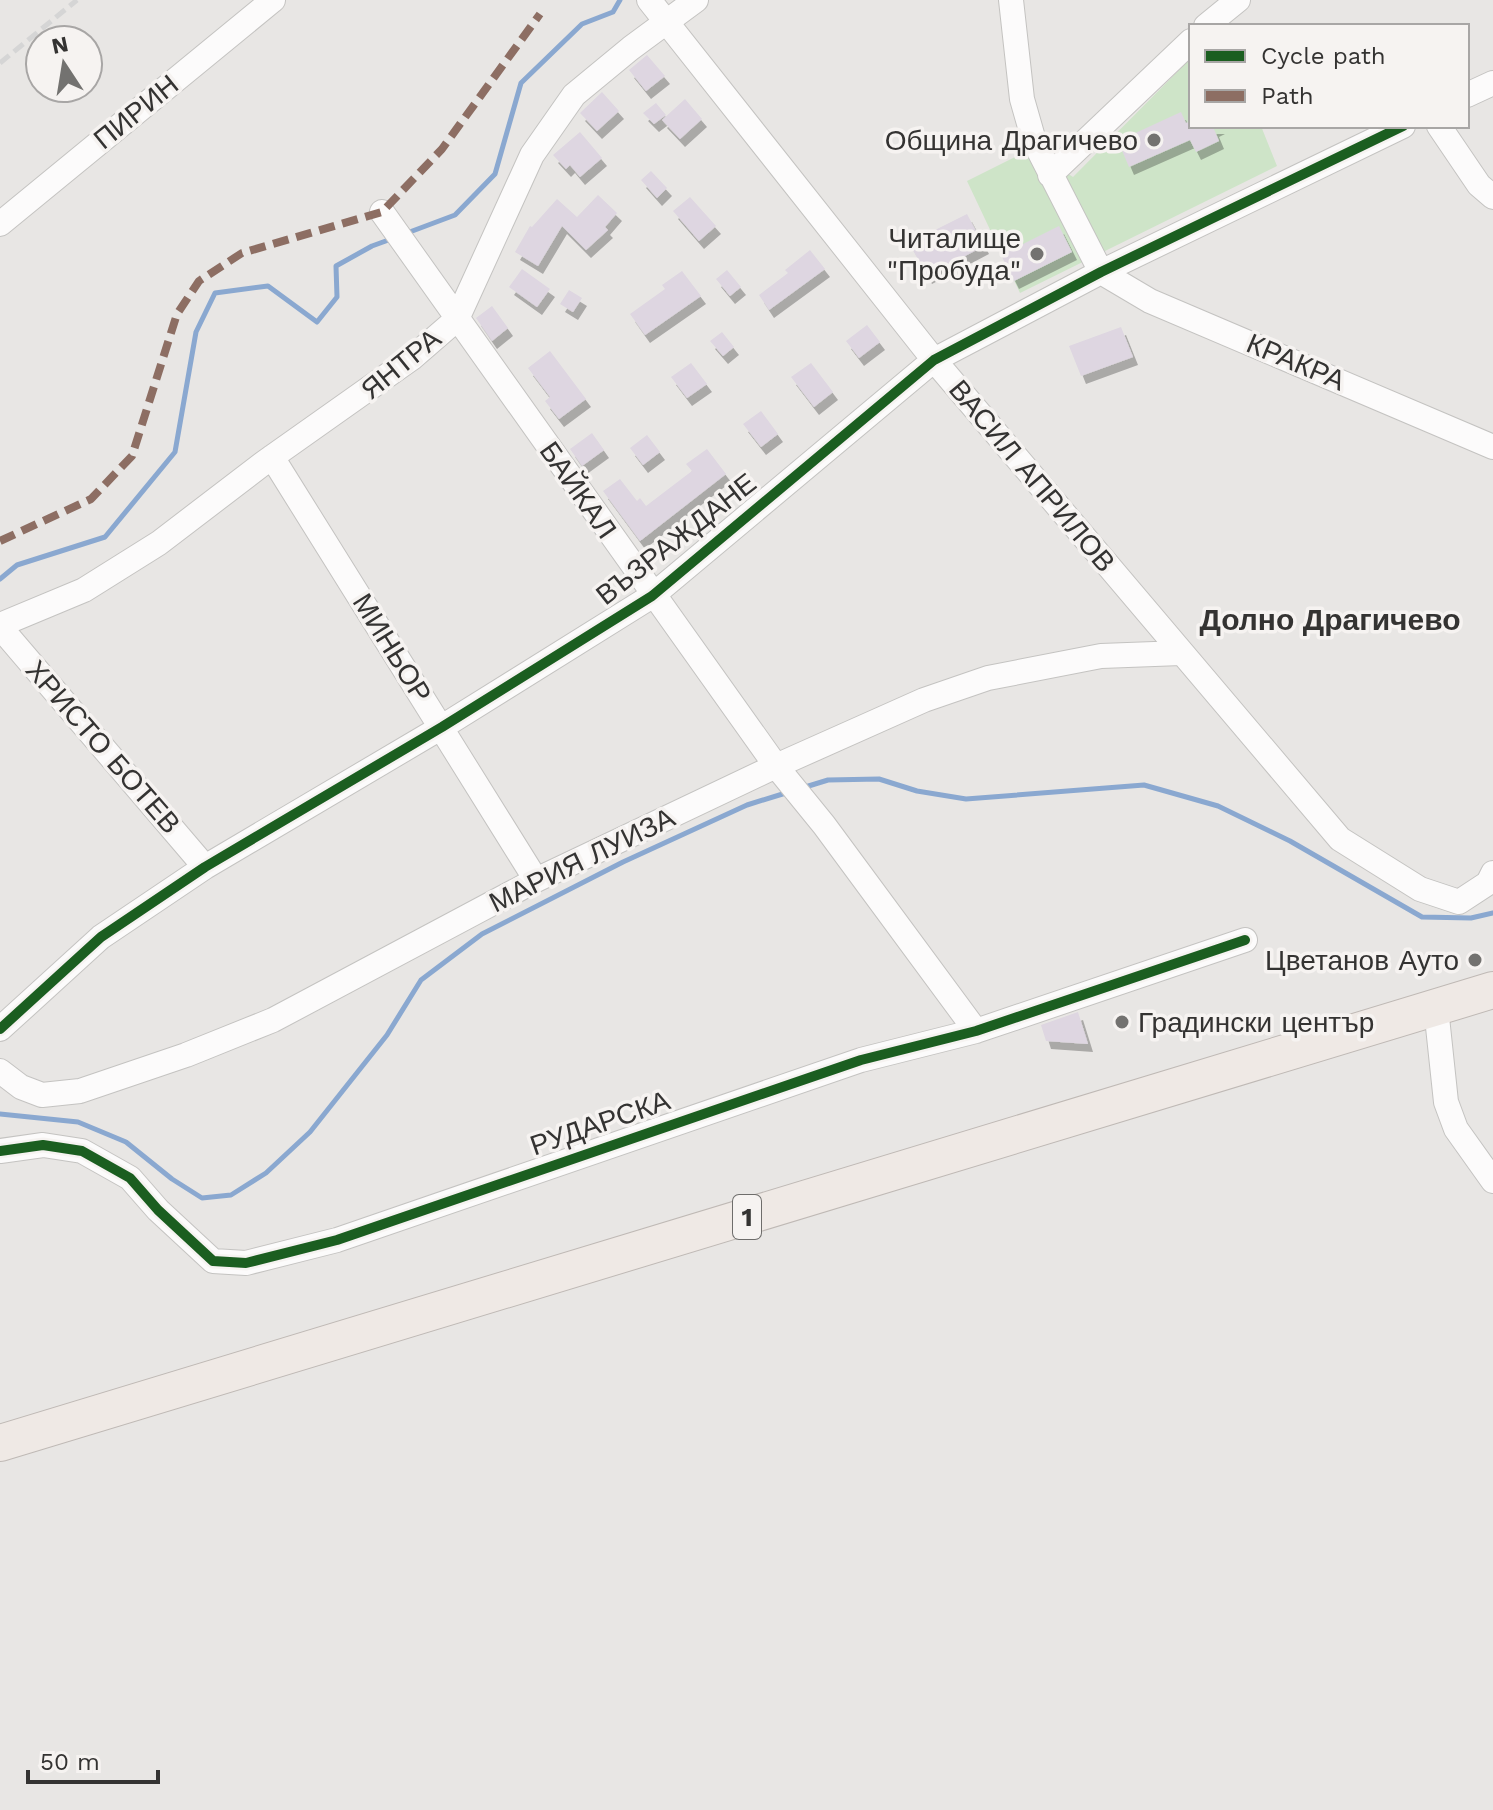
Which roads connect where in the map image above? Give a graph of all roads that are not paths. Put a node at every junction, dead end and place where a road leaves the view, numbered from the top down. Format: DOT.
graph roads {
  1 [pos="273,0"];
  2 [pos="649,0"];
  3 [pos="696,0"];
  4 [pos="1011,0"];
  5 [pos="1238,0"];
  6 [pos="667,20"];
  7 [pos="1208,24"];
  8 [pos="1189,43"];
  9 [pos="1493,83"];
  10 [pos="1469,94"];
  11 [pos="1399,128"];
  12 [pos="1440,128"];
  13 [pos="1050,175"];
  14 [pos="1493,197"];
  15 [pos="382,212"];
  16 [pos="0,224"];
  17 [pos="1101,272"];
  18 [pos="457,319"];
  19 [pos="934,360"];
  20 [pos="1493,447"];
  21 [pos="272,457"];
  22 [pos="652,596"];
  23 [pos="0,626"];
  24 [pos="1181,653"];
  25 [pos="442,727"];
  26 [pos="789,782"];
  27 [pos="205,867"];
  28 [pos="1493,873"];
  29 [pos="536,880"];
  30 [pos="1245,940"];
  31 [pos="1493,990"];
  32 [pos="1436,1008"];
  33 [pos="0,1029"];
  34 [pos="976,1031"];
  35 [pos="0,1071"];
  36 [pos="0,1151"];
  37 [pos="1493,1181"];
  38 [pos="0,1443"];
  1 -- 16 [label="street, ПИРИН"];
  2 -- 6 [label="street, ВАСИЛ АПРИЛОВ"];
  3 -- 6 [label="street, ЯНТРА"];
  4 -- 13 [label="street"];
  5 -- 7 [label="street"];
  6 -- 18 [label="street, ЯНТРА"];
  6 -- 19 [label="street, ВАСИЛ АПРИЛОВ"];
  8 -- 13 [label="street"];
  9 -- 10 [label="street"];
  11 -- 17 [label="street, ВЪЗРАЖДАНЕ"];
  12 -- 14 [label="street"];
  13 -- 17 [label="street"];
  15 -- 18 [label="street, БАЙКАЛ"];
  17 -- 19 [label="street, ВЪЗРАЖДАНЕ"];
  17 -- 20 [label="street, КРАКРА"];
  18 -- 21 [label="street, ЯНТРА"];
  18 -- 22 [label="street, БАЙКАЛ"];
  19 -- 22 [label="street, ВЪЗРАЖДАНЕ"];
  19 -- 24 [label="street, ВАСИЛ АПРИЛОВ"];
  21 -- 23 [label="street, ЯНТРА"];
  21 -- 25 [label="street, МИНЬОР"];
  22 -- 25 [label="street, ВЪЗРАЖДАНЕ"];
  22 -- 26 [label="street, БАЙКАЛ"];
  23 -- 27 [label="street, ХРИСТО БОТЕВ"];
  24 -- 26 [label="street, МАРИЯ ЛУИЗА"];
  24 -- 28 [label="street, ВАСИЛ АПРИЛОВ"];
  25 -- 27 [label="street, ВЪЗРАЖДАНЕ"];
  25 -- 29 [label="street, МИНЬОР"];
  26 -- 29 [label="street, МАРИЯ ЛУИЗА"];
  26 -- 34 [label="street, БАЙКАЛ"];
  27 -- 33 [label="street, ВЪЗРАЖДАНЕ"];
  29 -- 35 [label="street, МАРИЯ ЛУИЗА"];
  30 -- 34 [label="street, РУДАРСКА"];
  31 -- 32 [label="highway, 1"];
  32 -- 37 [label="street"];
  32 -- 38 [label="highway, 1"];
  34 -- 36 [label="street, РУДАРСКА"];
}
